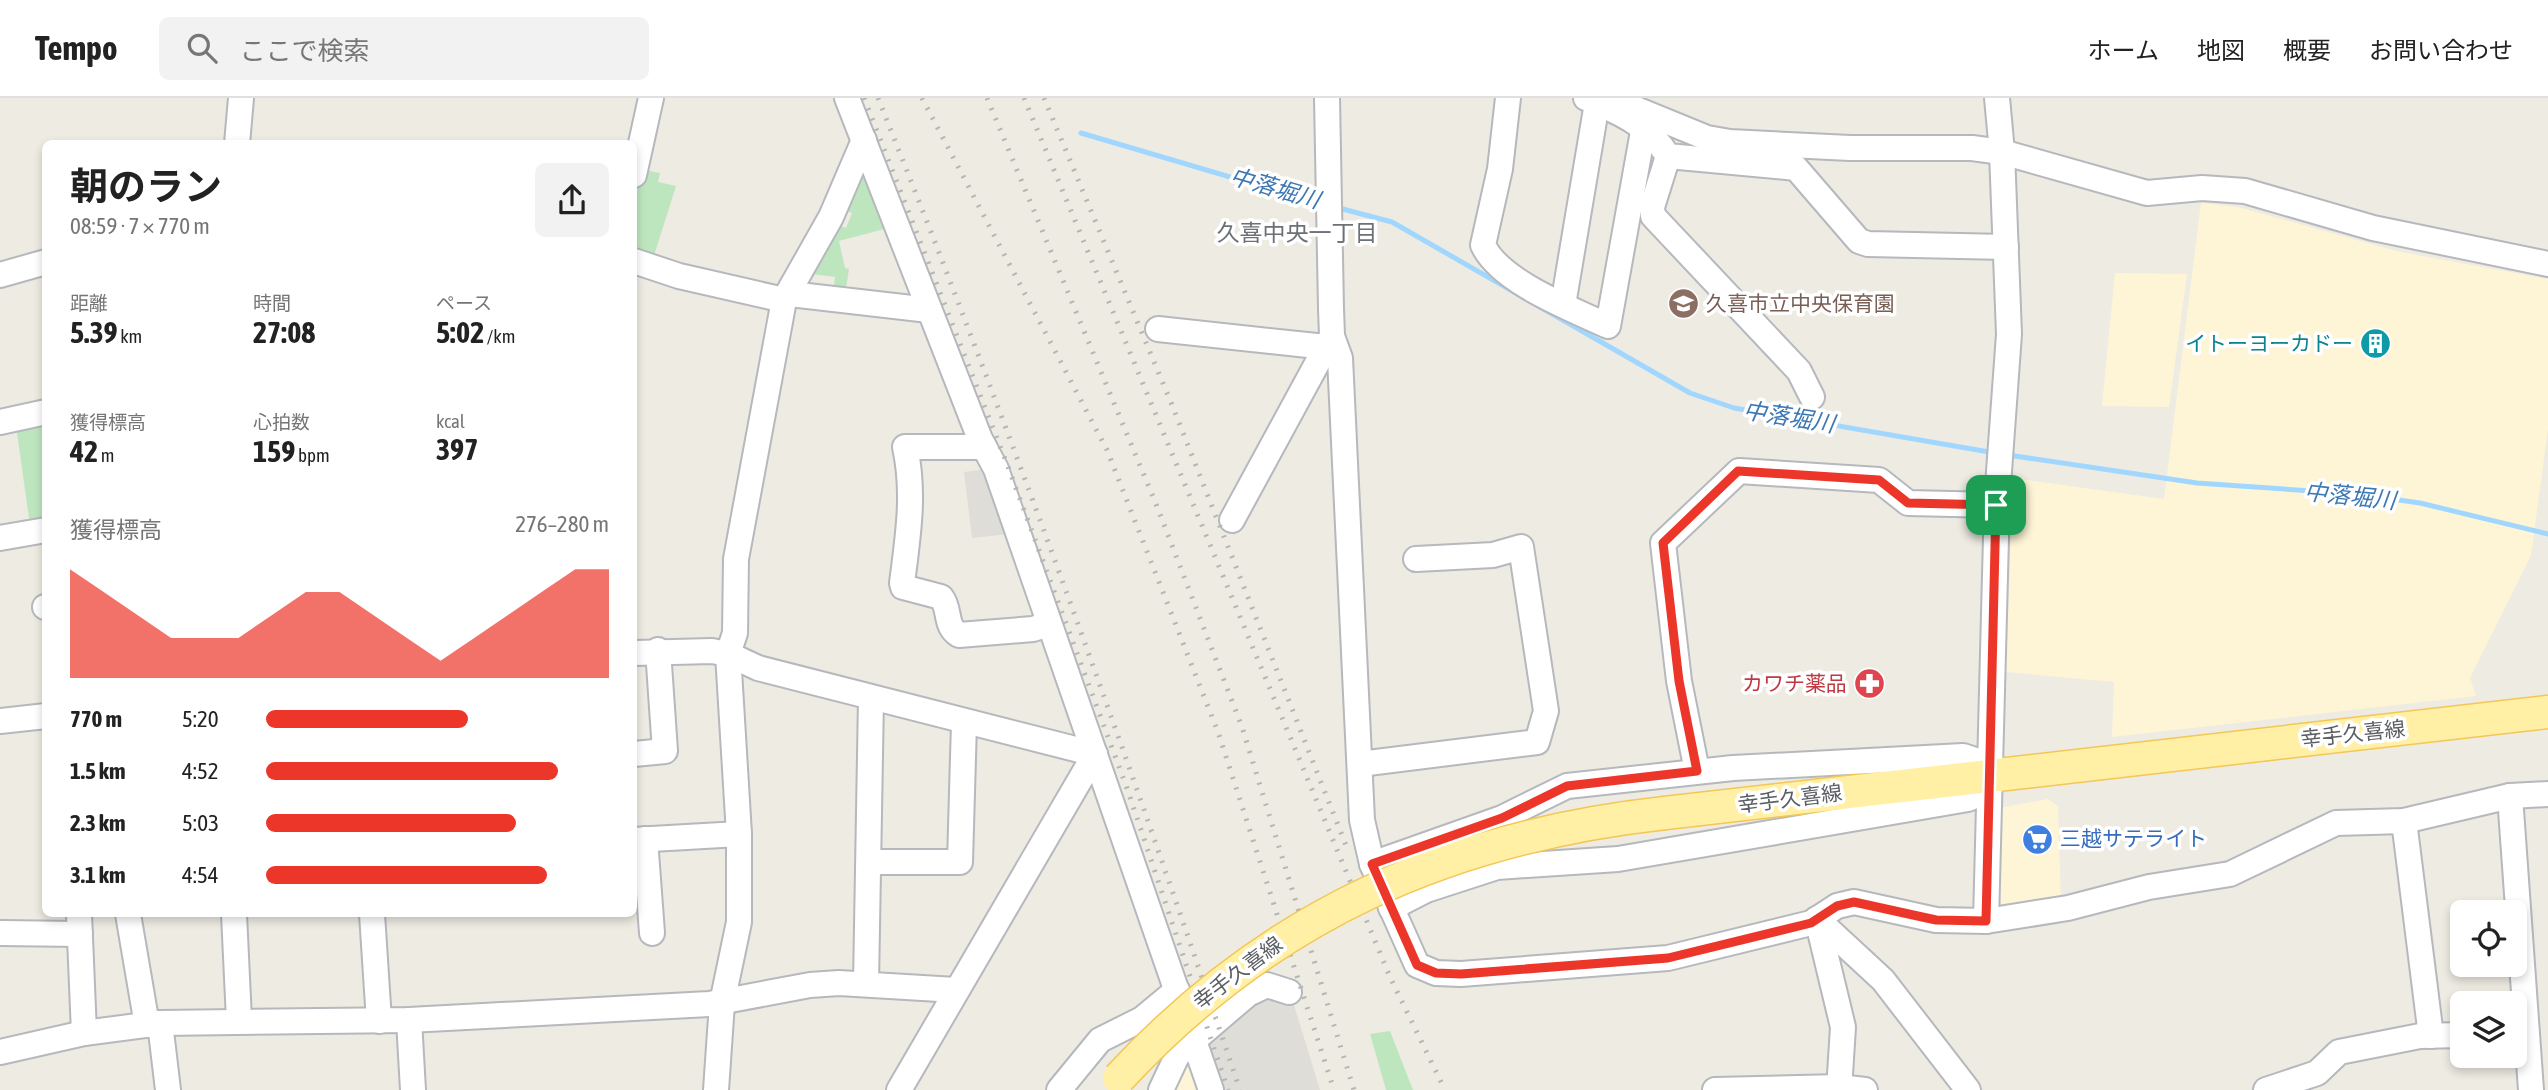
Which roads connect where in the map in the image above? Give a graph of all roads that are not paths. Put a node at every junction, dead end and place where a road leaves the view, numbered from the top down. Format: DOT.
graph roads {
  1 [pos="241,98"];
  2 [pos="651,98"];
  3 [pos="830,98"];
  4 [pos="847,98"];
  5 [pos="1327,98"];
  6 [pos="1508,98"];
  7 [pos="1997,98"];
  8 [pos="1598,100"];
  9 [pos="1659,136"];
  10 [pos="864,139"];
  11 [pos="237,140"];
  12 [pos="2003,152"];
  13 [pos="637,161"];
  14 [pos="2006,247"];
  15 [pos="42,262"];
  16 [pos="637,262"];
  17 [pos="2548,264"];
  18 [pos="0,275"];
  19 [pos="787,297"];
  20 [pos="1563,305"];
  21 [pos="929,310"];
  22 [pos="1158,330"];
  23 [pos="1329,341"];
  24 [pos="1812,397"];
  25 [pos="42,413"];
  26 [pos="0,422"];
  27 [pos="984,447"];
  28 [pos="1996,505"];
  29 [pos="1231,520"];
  30 [pos="42,531"];
  31 [pos="0,538"];
  32 [pos="1416,559"];
  33 [pos="1049,624"];
  34 [pos="658,650"];
  35 [pos="637,653"];
  36 [pos="728,654"];
  37 [pos="871,698"];
  38 [pos="2548,712"];
  39 [pos="42,717"];
  40 [pos="0,722"];
  41 [pos="964,723"];
  42 [pos="637,754"];
  43 [pos="1095,754"];
  44 [pos="1360,764"];
  45 [pos="1697,771"];
  46 [pos="1991,775"];
  47 [pos="2548,794"];
  48 [pos="2510,796"];
  49 [pos="2404,821"];
  50 [pos="739,834"];
  51 [pos="639,840"];
  52 [pos="870,862"];
  53 [pos="1372,864"];
  54 [pos="641,882"];
  55 [pos="1391,908"];
  56 [pos="129,917"];
  57 [pos="234,917"];
  58 [pos="372,917"];
  59 [pos="1817,919"];
  60 [pos="1986,921"];
  61 [pos="80,924"];
  62 [pos="0,933"];
  63 [pos="652,933"];
  64 [pos="866,984"];
  65 [pos="956,990"];
  66 [pos="1177,990"];
  67 [pos="1289,992"];
  68 [pos="722,1003"];
  69 [pos="239,1020"];
  70 [pos="410,1020"];
  71 [pos="379,1021"];
  72 [pos="154,1024"];
  73 [pos="83,1033"];
  74 [pos="2530,1034"];
  75 [pos="2450,1035"];
  76 [pos="2431,1036"];
  77 [pos="1195,1039"];
  78 [pos="0,1052"];
  79 [pos="1113,1084"];
  80 [pos="1839,1089"];
  81 [pos="168,1090"];
  82 [pos="413,1090"];
  83 [pos="716,1090"];
  84 [pos="899,1090"];
  85 [pos="1059,1090"];
  86 [pos="1161,1090"];
  87 [pos="1211,1090"];
  88 [pos="1715,1090"];
  89 [pos="1865,1090"];
  90 [pos="1968,1090"];
  91 [pos="2266,1090"];
  92 [pos="2531,1090"];
  1 -- 11 [label="street"];
  2 -- 13 [label="street"];
  3 -- 4 [label="street"];
  4 -- 10 [label="street"];
  5 -- 23 [label="street"];
  6 -- 20 [label="street"];
  7 -- 12 [label="street"];
  8 -- 9 [label="street"];
  8 -- 20 [label="street"];
  9 -- 12 [label="street"];
  9 -- 14 [label="street"];
  9 -- 20 [label="street"];
  9 -- 24 [label="street"];
  10 -- 19 [label="street"];
  10 -- 21 [label="street"];
  12 -- 14 [label="street"];
  12 -- 17 [label="street"];
  14 -- 28 [label="street"];
  15 -- 18 [label="street"];
  16 -- 19 [label="street"];
  19 -- 21 [label="street"];
  19 -- 36 [label="street"];
  21 -- 27 [label="street"];
  22 -- 23 [label="street"];
  23 -- 29 [label="street"];
  23 -- 44 [label="street"];
  25 -- 26 [label="street"];
  27 -- 33 [label="street"];
  27 -- 33 [label="street"];
  28 -- 45 [label="street"];
  28 -- 46 [label="street"];
  30 -- 31 [label="street"];
  32 -- 44 [label="street"];
  33 -- 43 [label="street"];
  34 -- 35 [label="street"];
  34 -- 36 [label="street"];
  34 -- 42 [label="street"];
  36 -- 37 [label="street"];
  36 -- 50 [label="street"];
  37 -- 41 [label="street"];
  37 -- 52 [label="street"];
  38 -- 46 [label="main road, 幸手久喜線"];
  39 -- 40 [label="street"];
  41 -- 43 [label="street"];
  41 -- 52 [label="street"];
  43 -- 65 [label="street"];
  43 -- 66 [label="street"];
  44 -- 53 [label="street"];
  45 -- 46 [label="street"];
  45 -- 53 [label="street"];
  46 -- 55 [label="street"];
  46 -- 60 [label="street"];
  46 -- 79 [label="main road, 幸手久喜線, bridge"];
  47 -- 48 [label="street"];
  48 -- 49 [label="street"];
  48 -- 74 [label="street"];
  49 -- 60 [label="street"];
  49 -- 76 [label="street"];
  50 -- 51 [label="street"];
  50 -- 68 [label="street"];
  51 -- 54 [label="street"];
  52 -- 64 [label="street"];
  53 -- 55 [label="street"];
  54 -- 63 [label="street"];
  55 -- 59 [label="street"];
  56 -- 72 [label="street"];
  57 -- 69 [label="street"];
  58 -- 71 [label="street"];
  59 -- 60 [label="street"];
  59 -- 80 [label="street"];
  59 -- 90 [label="street"];
  61 -- 62 [label="street"];
  61 -- 73 [label="street"];
  64 -- 65 [label="street"];
  64 -- 68 [label="street"];
  65 -- 84 [label="street"];
  66 -- 77 [label="street"];
  66 -- 85 [label="street"];
  67 -- 77 [label="street"];
  68 -- 70 [label="street"];
  68 -- 83 [label="street"];
  69 -- 71 [label="street"];
  69 -- 72 [label="street"];
  70 -- 71 [label="street"];
  70 -- 82 [label="street"];
  72 -- 73 [label="street"];
  72 -- 81 [label="street"];
  73 -- 78 [label="street"];
  74 -- 92 [label="street"];
  75 -- 76 [label="street"];
  76 -- 91 [label="street"];
  77 -- 86 [label="street"];
  77 -- 87 [label="street"];
  80 -- 88 [label="street"];
  80 -- 89 [label="street"];
}
